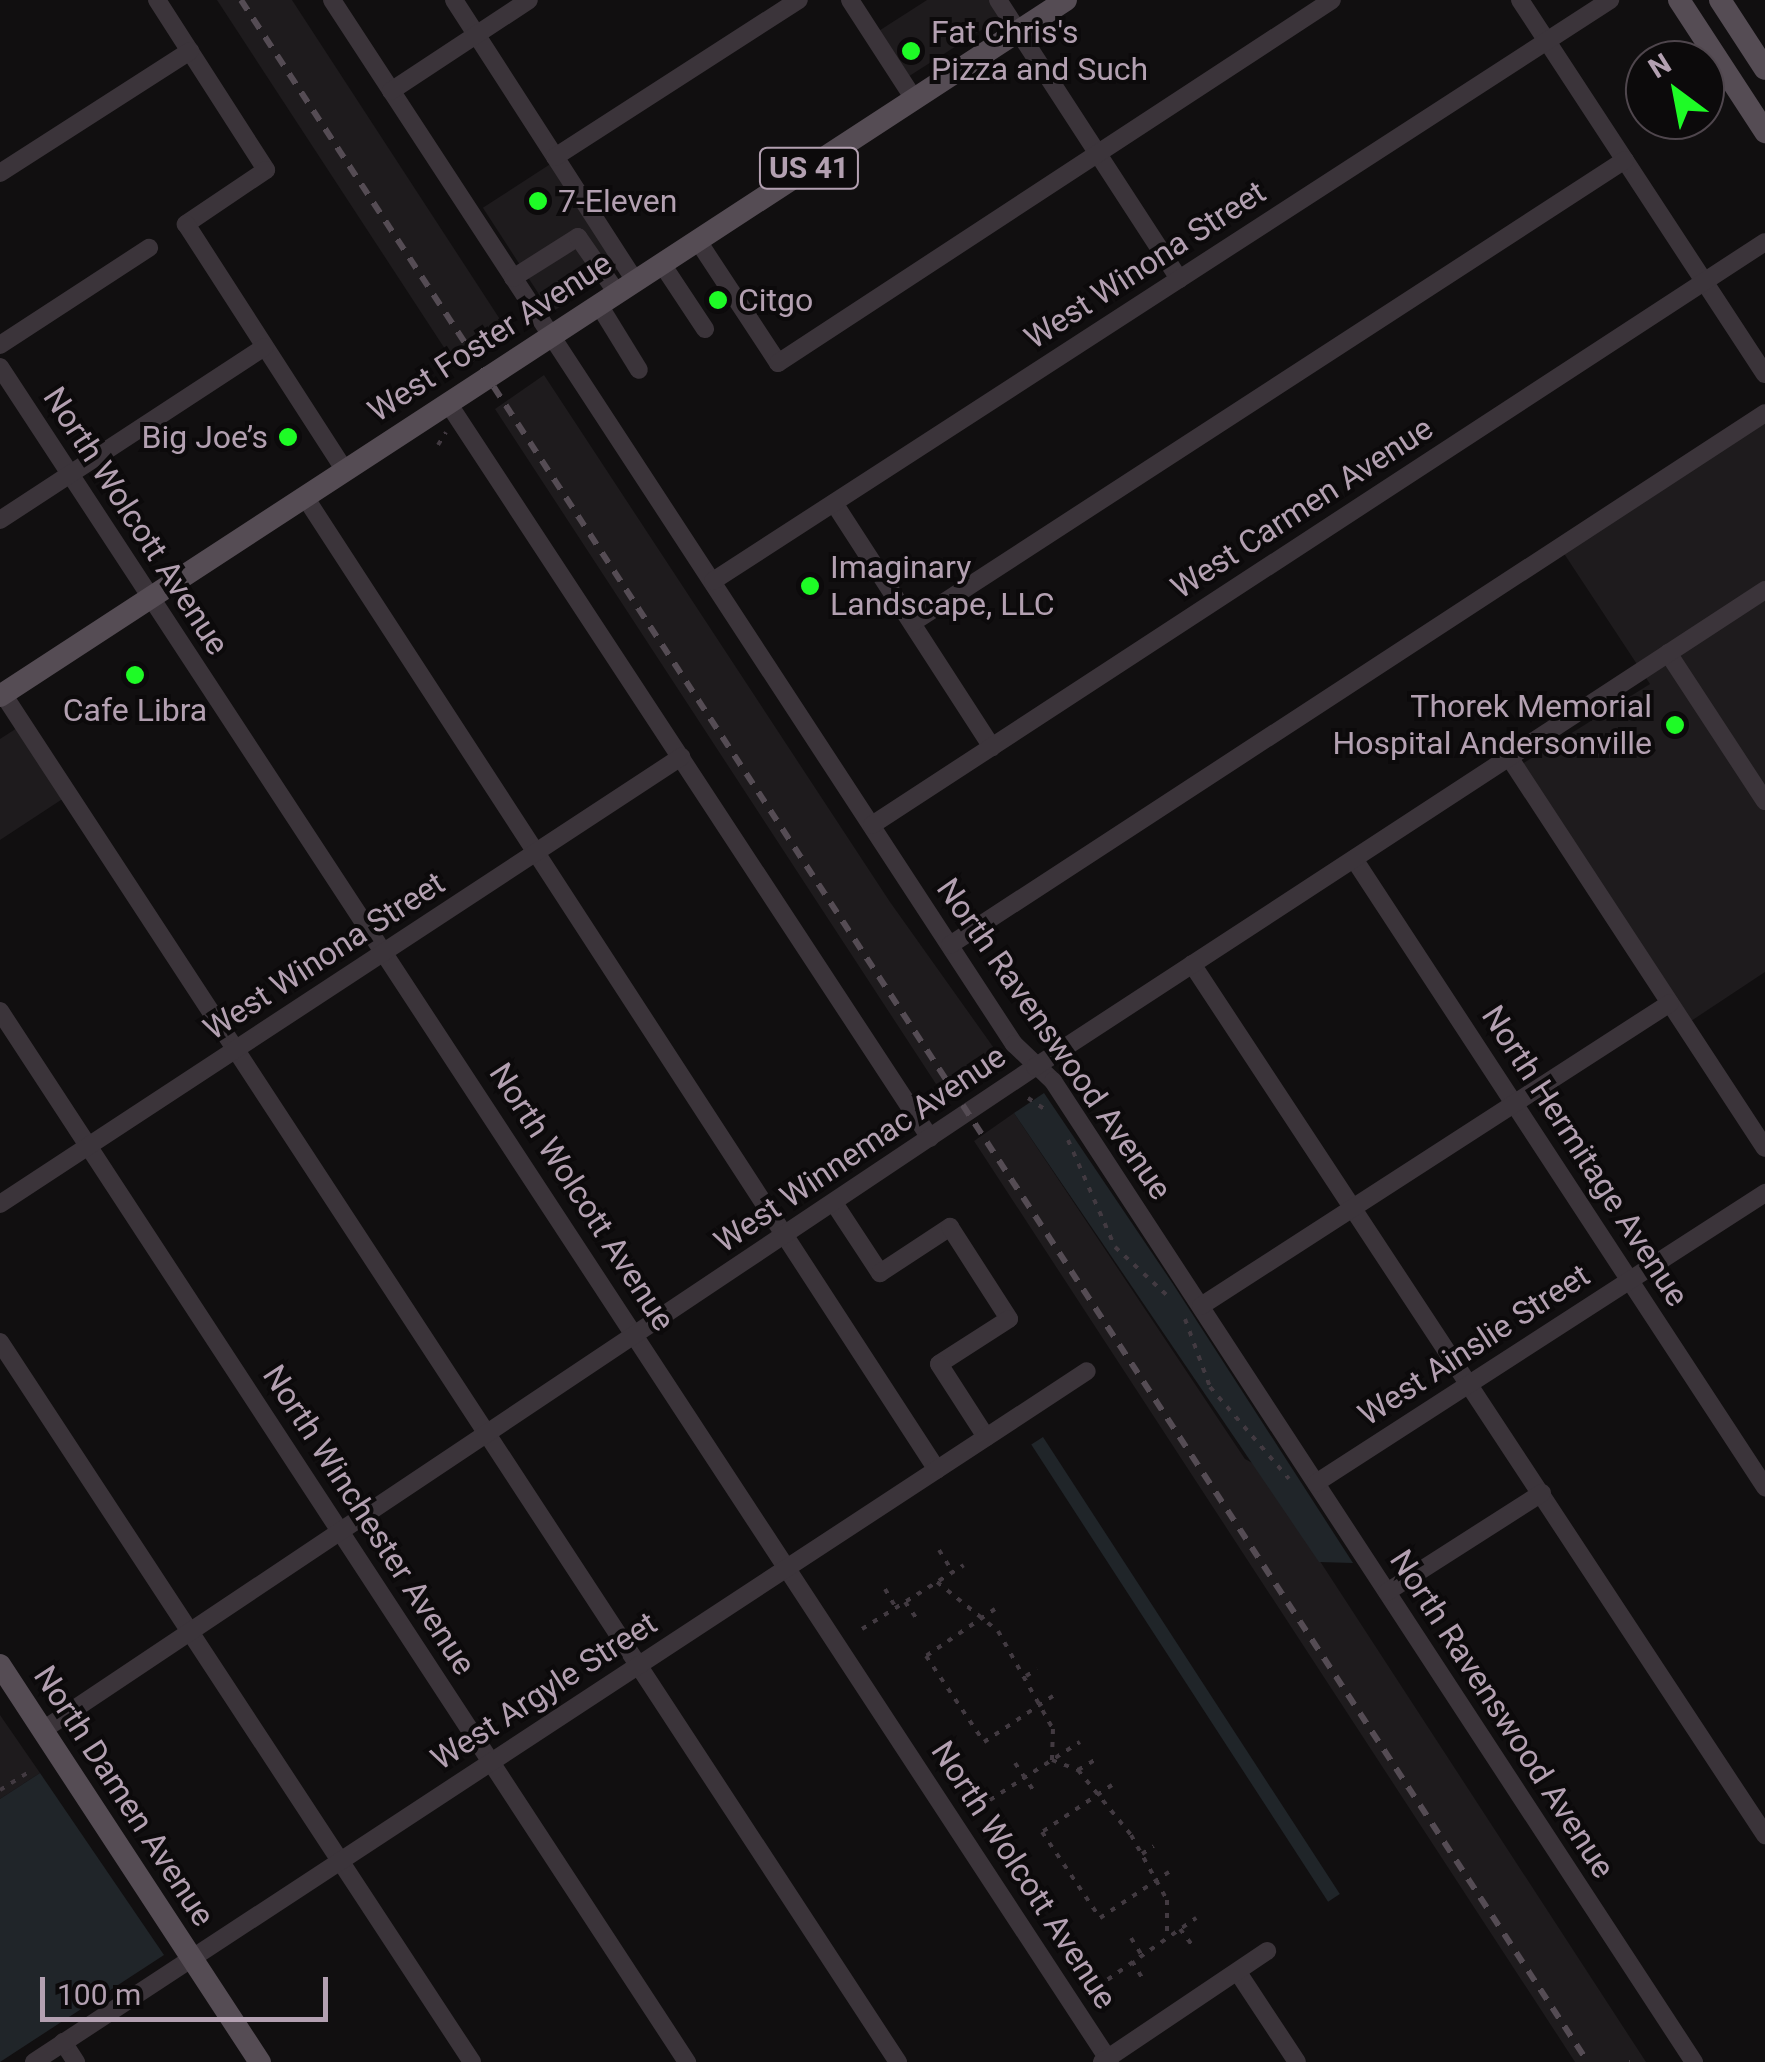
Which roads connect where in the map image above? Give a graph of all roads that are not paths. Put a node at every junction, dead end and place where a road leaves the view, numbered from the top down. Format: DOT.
graph roads {
  1 [pos="156,0"];
  2 [pos="332,0"];
  3 [pos="454,0"];
  4 [pos="529,0"];
  5 [pos="799,0"];
  6 [pos="850,0"];
  7 [pos="998,0"];
  8 [pos="1066,0"];
  9 [pos="1332,0"];
  10 [pos="1520,0"];
  11 [pos="1610,0"];
  12 [pos="1679,0"];
  13 [pos="1720,0"];
  14 [pos="500,8"];
  15 [pos="1018,32"];
  16 [pos="476,35"];
  17 [pos="1547,41"];
  18 [pos="190,51"];
  19 [pos="1765,69"];
  20 [pos="391,91"];
  21 [pos="914,100"];
  22 [pos="1765,132"];
  23 [pos="1098,154"];
  24 [pos="555,157"];
  25 [pos="1625,160"];
  26 [pos="0,173"];
  27 [pos="698,241"];
  28 [pos="1765,242"];
  29 [pos="150,248"];
  30 [pos="662,264"];
  31 [pos="514,278"];
  32 [pos="1180,279"];
  33 [pos="1704,282"];
  34 [pos="617,293"];
  35 [pos="705,329"];
  36 [pos="552,336"];
  37 [pos="0,345"];
  38 [pos="264,348"];
  39 [pos="0,367"];
  40 [pos="638,370"];
  41 [pos="1765,374"];
  42 [pos="448,404"];
  43 [pos="1765,412"];
  44 [pos="345,471"];
  45 [pos="70,474"];
  46 [pos="305,497"];
  47 [pos="834,503"];
  48 [pos="0,520"];
  49 [pos="712,581"];
  50 [pos="1765,590"];
  51 [pos="150,598"];
  52 [pos="912,623"];
  53 [pos="1668,653"];
  54 [pos="2,695"];
  55 [pos="992,746"];
  56 [pos="681,757"];
  57 [pos="1510,757"];
  58 [pos="1765,801"];
  59 [pos="872,825"];
  60 [pos="534,854"];
  61 [pos="1354,859"];
  62 [pos="950,945"];
  63 [pos="385,952"];
  64 [pos="1192,964"];
  65 [pos="1670,1003"];
  66 [pos="0,1011"];
  67 [pos="236,1050"];
  68 [pos="1035,1067"];
  69 [pos="1514,1104"];
  70 [pos="930,1138"];
  71 [pos="88,1146"];
  72 [pos="1765,1148"];
  73 [pos="1765,1193"];
  74 [pos="834,1203"];
  75 [pos="0,1204"];
  76 [pos="1352,1209"];
  77 [pos="783,1238"];
  78 [pos="1630,1280"];
  79 [pos="1201,1306"];
  80 [pos="638,1336"];
  81 [pos="0,1342"];
  82 [pos="1087,1371"];
  83 [pos="1470,1383"];
  84 [pos="488,1435"];
  85 [pos="986,1437"];
  86 [pos="937,1470"];
  87 [pos="1313,1478"];
  88 [pos="1765,1487"];
  89 [pos="1542,1493"];
  90 [pos="341,1533"];
  91 [pos="788,1567"];
  92 [pos="1387,1592"];
  93 [pos="190,1633"];
  94 [pos="0,1665"];
  95 [pos="638,1665"];
  96 [pos="43,1730"];
  97 [pos="491,1762"];
  98 [pos="1765,1835"];
  99 [pos="339,1860"];
  100 [pos="1267,1952"];
  101 [pos="192,1958"];
  102 [pos="1239,1974"];
  103 [pos="64,2042"];
  104 [pos="1107,2061"];
  105 [pos="34,2062"];
  106 [pos="76,2062"];
  107 [pos="260,2062"];
  108 [pos="472,2062"];
  109 [pos="687,2062"];
  110 [pos="898,2062"];
  111 [pos="1296,2062"];
  112 [pos="1694,2062"];
  1 -- 18 [label="street"];
  2 -- 20 [label="street, North Ravenswood Avenue"];
  3 -- 16 [label="street"];
  4 -- 14 [label="street"];
  5 -- 24 [label="street"];
  6 -- 21 [label="street"];
  7 -- 15 [label="street"];
  8 -- 15 [label="main road, West Foster Avenue / US 41"];
  9 -- 23 [label="street"];
  10 -- 17 [label="street"];
  11 -- 17 [label="street, West Winona Street"];
  12 -- 22 [label="main road"];
  13 -- 19 [label="main road"];
  14 -- 16 [label="street"];
  15 -- 21 [label="main road, West Foster Avenue / US 41"];
  15 -- 23 [label="street"];
  16 -- 20 [label="street"];
  16 -- 24 [label="street"];
  17 -- 25 [label="street"];
  17 -- 32 [label="street, West Winona Street"];
  18 -- 26 [label="street"];
  18 -- 38 [label="street"];
  20 -- 31 [label="street, North Ravenswood Avenue"];
  21 -- 27 [label="main road, West Foster Avenue / US 41"];
  23 -- 27 [label="street"];
  23 -- 32 [label="street"];
  24 -- 34 [label="street"];
  25 -- 33 [label="street"];
  25 -- 52 [label="street"];
  27 -- 30 [label="main road, West Foster Avenue / US 41"];
  28 -- 33 [label="street, West Carmen Avenue"];
  29 -- 37 [label="street"];
  30 -- 34 [label="main road, West Foster Avenue / US 41"];
  30 -- 35 [label="street"];
  31 -- 34 [label="street"];
  31 -- 36 [label="street, North Ravenswood Avenue"];
  32 -- 47 [label="street, West Winona Street"];
  33 -- 41 [label="street"];
  33 -- 55 [label="street, West Carmen Avenue"];
  34 -- 36 [label="main road, West Foster Avenue / US 41"];
  34 -- 40 [label="street"];
  36 -- 42 [label="main road, West Foster Avenue / US 41"];
  36 -- 49 [label="street, North Ravenswood Avenue"];
  38 -- 44 [label="street"];
  38 -- 45 [label="street"];
  39 -- 45 [label="street, North Wolcott Avenue"];
  42 -- 44 [label="main road, West Foster Avenue / US 41"];
  42 -- 56 [label="street"];
  43 -- 62 [label="street"];
  44 -- 46 [label="main road, West Foster Avenue / US 41"];
  45 -- 48 [label="street"];
  45 -- 51 [label="street, North Wolcott Avenue"];
  46 -- 51 [label="main road, West Foster Avenue / US 41"];
  46 -- 60 [label="street"];
  47 -- 49 [label="street, West Winona Street"];
  47 -- 52 [label="street"];
  49 -- 59 [label="street, North Ravenswood Avenue"];
  50 -- 53 [label="street, West Winnemac Avenue"];
  51 -- 54 [label="main road, West Foster Avenue / US 41"];
  51 -- 63 [label="street, North Wolcott Avenue"];
  52 -- 55 [label="street"];
  53 -- 57 [label="street, West Winnemac Avenue"];
  53 -- 58 [label="street"];
  54 -- 67 [label="street"];
  55 -- 59 [label="street, West Carmen Avenue"];
  56 -- 60 [label="street, West Winona Street"];
  56 -- 70 [label="street"];
  57 -- 61 [label="street, West Winnemac Avenue"];
  57 -- 65 [label="street"];
  59 -- 62 [label="street, North Ravenswood Avenue"];
  60 -- 63 [label="street, West Winona Street"];
  60 -- 77 [label="street"];
  61 -- 64 [label="street, West Winnemac Avenue"];
  61 -- 69 [label="street, North Hermitage Avenue"];
  62 -- 68 [label="street, North Ravenswood Avenue"];
  63 -- 67 [label="street, West Winona Street"];
  63 -- 80 [label="street, North Wolcott Avenue"];
  64 -- 68 [label="street, West Winnemac Avenue"];
  64 -- 76 [label="street"];
  65 -- 69 [label="street"];
  65 -- 72 [label="street"];
  66 -- 71 [label="street, North Winchester Avenue"];
  67 -- 71 [label="street, West Winona Street"];
  67 -- 84 [label="street"];
  68 -- 70 [label="street, West Winnemac Avenue"];
  68 -- 79 [label="street, North Ravenswood Avenue"];
  69 -- 76 [label="street"];
  69 -- 78 [label="street, North Hermitage Avenue"];
  70 -- 74 [label="street, West Winnemac Avenue"];
  71 -- 75 [label="street, West Winona Street"];
  71 -- 90 [label="street, North Winchester Avenue"];
  73 -- 78 [label="street, West Ainslie Street"];
  74 -- 77 [label="street, West Winnemac Avenue"];
  74 -- 85 [label="street"];
  76 -- 79 [label="street"];
  76 -- 83 [label="street"];
  77 -- 80 [label="street, West Winnemac Avenue"];
  77 -- 86 [label="street"];
  78 -- 83 [label="street, West Ainslie Street"];
  78 -- 88 [label="street, North Hermitage Avenue"];
  79 -- 87 [label="street, North Ravenswood Avenue"];
  80 -- 84 [label="street, West Winnemac Avenue"];
  80 -- 91 [label="street, North Wolcott Avenue"];
  81 -- 93 [label="street"];
  82 -- 85 [label="street, West Argyle Street"];
  83 -- 87 [label="street, West Ainslie Street"];
  83 -- 89 [label="street"];
  84 -- 90 [label="street, West Winnemac Avenue"];
  84 -- 95 [label="street"];
  85 -- 86 [label="street, West Argyle Street"];
  86 -- 91 [label="street, West Argyle Street"];
  87 -- 92 [label="street, North Ravenswood Avenue"];
  89 -- 92 [label="street"];
  89 -- 98 [label="street"];
  90 -- 93 [label="street, West Winnemac Avenue"];
  90 -- 97 [label="street, North Winchester Avenue"];
  91 -- 95 [label="street, West Argyle Street"];
  91 -- 104 [label="street, North Wolcott Avenue"];
  92 -- 112 [label="street, North Ravenswood Avenue"];
  93 -- 96 [label="street, West Winnemac Avenue"];
  93 -- 99 [label="street"];
  94 -- 96 [label="main road, North Damen Avenue"];
  95 -- 97 [label="street, West Argyle Street"];
  95 -- 110 [label="street"];
  96 -- 101 [label="main road, North Damen Avenue"];
  97 -- 99 [label="street, West Argyle Street"];
  97 -- 109 [label="street, North Winchester Avenue"];
  99 -- 101 [label="street, West Argyle Street"];
  99 -- 108 [label="street"];
  100 -- 102 [label="street"];
  101 -- 103 [label="street, West Argyle Street"];
  101 -- 107 [label="main road, North Damen Avenue"];
  102 -- 104 [label="street"];
  102 -- 111 [label="street"];
  103 -- 105 [label="street, West Argyle Street"];
  103 -- 106 [label="street"];
}
